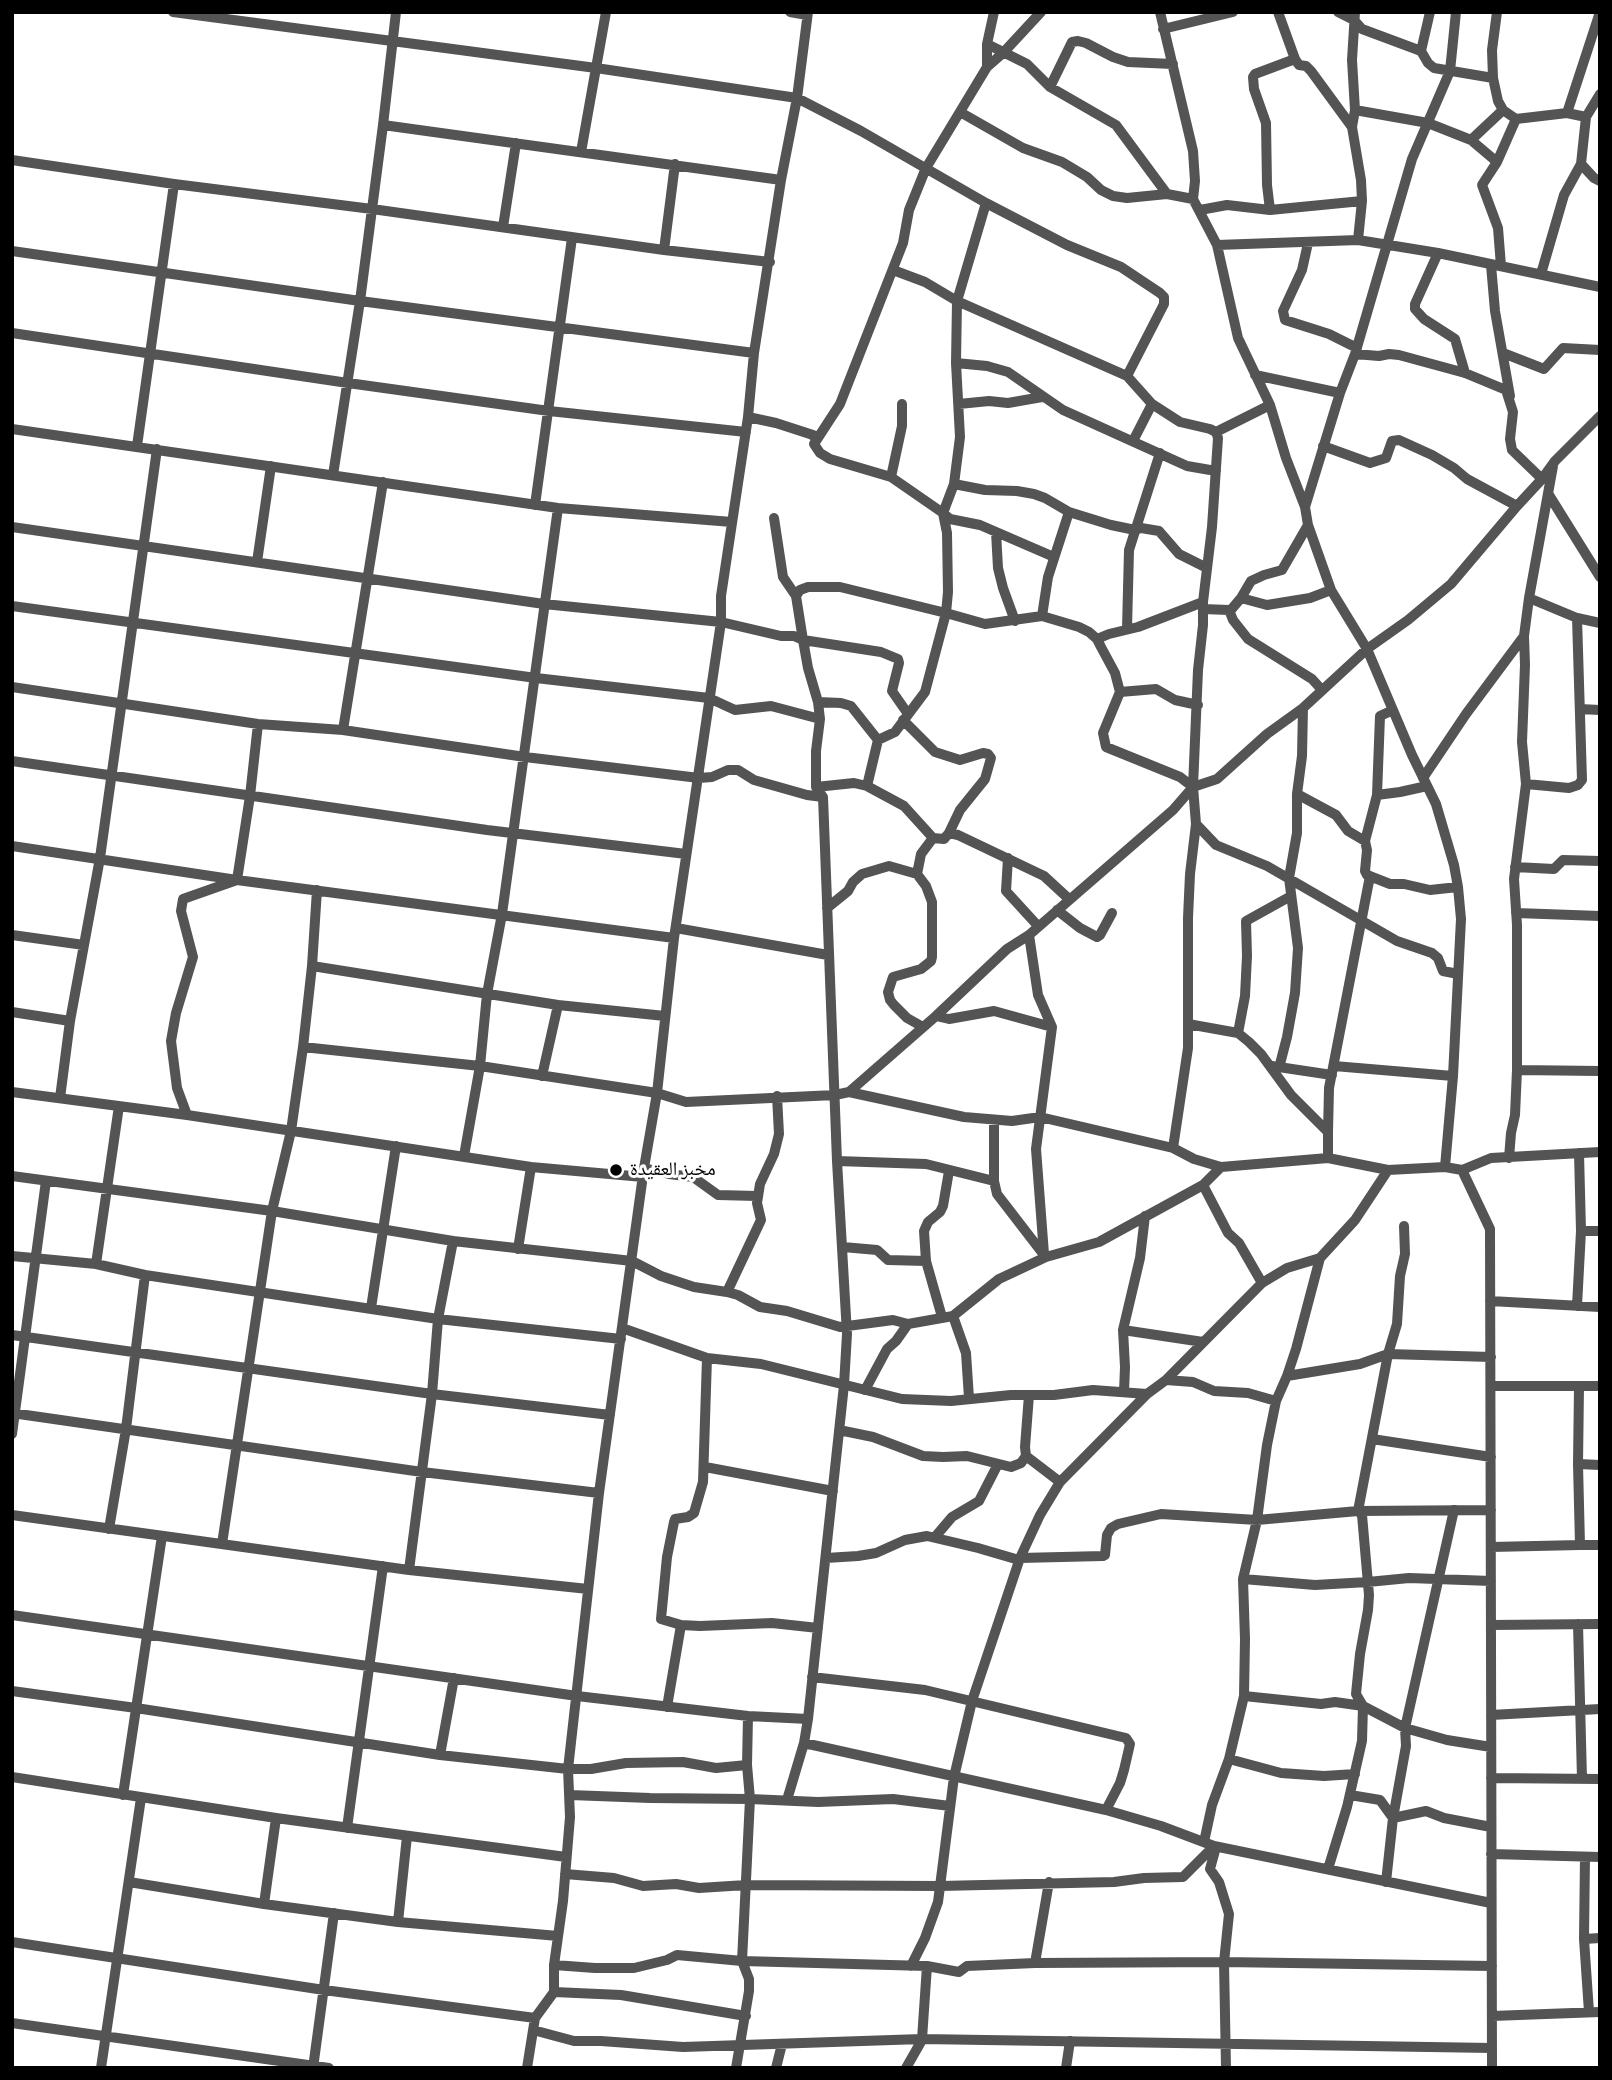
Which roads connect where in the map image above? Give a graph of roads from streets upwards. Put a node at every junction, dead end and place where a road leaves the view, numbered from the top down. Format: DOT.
graph roads {
  1 [pos="396,12"];
  2 [pos="606,12"];
  3 [pos="790,12"];
  4 [pos="994,12"];
  5 [pos="1041,12"];
  6 [pos="1160,12"];
  7 [pos="1233,12"];
  8 [pos="1278,12"];
  9 [pos="1338,12"];
  10 [pos="1430,12"];
  11 [pos="1456,12"];
  12 [pos="1497,12"];
  13 [pos="1600,12"];
  14 [pos="180,13"];
  15 [pos="807,13"];
  16 [pos="1354,16"];
  17 [pos="1163,29"];
  18 [pos="392,41"];
  19 [pos="987,44"];
  20 [pos="1421,51"];
  21 [pos="1003,53"];
  22 [pos="1294,58"];
  23 [pos="1173,64"];
  24 [pos="987,67"];
  25 [pos="596,68"];
  26 [pos="1450,71"];
  27 [pos="1493,78"];
  28 [pos="1049,87"];
  29 [pos="1600,94"];
  30 [pos="797,98"];
  31 [pos="1355,110"];
  32 [pos="1503,110"];
  33 [pos="960,112"];
  34 [pos="1567,113"];
  35 [pos="1586,117"];
  36 [pos="1516,119"];
  37 [pos="1428,123"];
  38 [pos="383,125"];
  39 [pos="1352,127"];
  40 [pos="1471,141"];
  41 [pos="516,143"];
  42 [pos="581,152"];
  43 [pos="12,160"];
  44 [pos="1497,162"];
  45 [pos="675,164"];
  46 [pos="1581,164"];
  47 [pos="926,168"];
  48 [pos="782,180"];
  49 [pos="1600,181"];
  50 [pos="174,184"];
  51 [pos="1167,194"];
  52 [pos="1193,199"];
  53 [pos="1362,201"];
  54 [pos="986,203"];
  55 [pos="372,209"];
  56 [pos="1200,210"];
  57 [pos="1270,210"];
  58 [pos="503,227"];
  59 [pos="572,238"];
  60 [pos="1358,240"];
  61 [pos="1308,243"];
  62 [pos="1217,245"];
  63 [pos="1387,246"];
  64 [pos="664,250"];
  65 [pos="12,251"];
  66 [pos="1438,253"];
  67 [pos="770,262"];
  68 [pos="1496,266"];
  69 [pos="892,270"];
  70 [pos="161,272"];
  71 [pos="1541,274"];
  72 [pos="1600,287"];
  73 [pos="360,301"];
  74 [pos="957,301"];
  75 [pos="560,328"];
  76 [pos="12,333"];
  77 [pos="1600,350"];
  78 [pos="1356,351"];
  79 [pos="150,352"];
  80 [pos="1503,353"];
  81 [pos="754,354"];
  82 [pos="956,363"];
  83 [pos="1465,373"];
  84 [pos="1255,375"];
  85 [pos="1127,376"];
  86 [pos="348,383"];
  87 [pos="1340,393"];
  88 [pos="1042,397"];
  89 [pos="902,404"];
  90 [pos="959,404"];
  91 [pos="1152,404"];
  92 [pos="1270,405"];
  93 [pos="549,411"];
  94 [pos="1513,412"];
  95 [pos="1600,416"];
  96 [pos="748,417"];
  97 [pos="12,429"];
  98 [pos="746,432"];
  99 [pos="1216,432"];
  100 [pos="1133,441"];
  101 [pos="814,444"];
  102 [pos="137,446"];
  103 [pos="1323,446"];
  104 [pos="157,449"];
  105 [pos="1160,453"];
  106 [pos="1553,464"];
  107 [pos="271,466"];
  108 [pos="1216,471"];
  109 [pos="333,475"];
  110 [pos="891,477"];
  111 [pos="1542,479"];
  112 [pos="383,482"];
  113 [pos="954,484"];
  114 [pos="1549,495"];
  115 [pos="535,505"];
  116 [pos="1517,506"];
  117 [pos="1305,507"];
  118 [pos="558,508"];
  119 [pos="1069,512"];
  120 [pos="943,513"];
  121 [pos="774,518"];
  122 [pos="732,522"];
  123 [pos="1308,524"];
  124 [pos="12,527"];
  125 [pos="1135,530"];
  126 [pos="996,532"];
  127 [pos="143,546"];
  128 [pos="1054,557"];
  129 [pos="257,562"];
  130 [pos="1207,568"];
  131 [pos="1600,577"];
  132 [pos="368,578"];
  133 [pos="1331,590"];
  134 [pos="796,596"];
  135 [pos="1241,598"];
  136 [pos="1529,598"];
  137 [pos="544,604"];
  138 [pos="12,606"];
  139 [pos="1203,606"];
  140 [pos="1230,611"];
  141 [pos="946,613"];
  142 [pos="1042,617"];
  143 [pos="1577,618"];
  144 [pos="1015,621"];
  145 [pos="133,622"];
  146 [pos="721,622"];
  147 [pos="1600,623"];
  148 [pos="1128,629"];
  149 [pos="1524,636"];
  150 [pos="1097,639"];
  151 [pos="803,640"];
  152 [pos="1367,649"];
  153 [pos="356,654"];
  154 [pos="536,678"];
  155 [pos="12,687"];
  156 [pos="1322,690"];
  157 [pos="1120,692"];
  158 [pos="709,698"];
  159 [pos="818,702"];
  160 [pos="121,703"];
  161 [pos="1198,705"];
  162 [pos="1303,708"];
  163 [pos="1580,709"];
  164 [pos="1393,710"];
  165 [pos="1600,710"];
  166 [pos="905,717"];
  167 [pos="820,719"];
  168 [pos="258,724"];
  169 [pos="343,730"];
  170 [pos="878,740"];
  171 [pos="525,757"];
  172 [pos="12,761"];
  173 [pos="111,776"];
  174 [pos="699,778"];
  175 [pos="1425,782"];
  176 [pos="1526,784"];
  177 [pos="867,786"];
  178 [pos="816,787"];
  179 [pos="1194,787"];
  180 [pos="1297,794"];
  181 [pos="1377,794"];
  182 [pos="250,796"];
  183 [pos="823,797"];
  184 [pos="1196,824"];
  185 [pos="512,833"];
  186 [pos="949,833"];
  187 [pos="933,838"];
  188 [pos="1365,841"];
  189 [pos="12,846"];
  190 [pos="686,854"];
  191 [pos="100,858"];
  192 [pos="1008,858"];
  193 [pos="1600,861"];
  194 [pos="1515,867"];
  195 [pos="917,874"];
  196 [pos="1370,876"];
  197 [pos="1289,878"];
  198 [pos="237,880"];
  199 [pos="1458,887"];
  200 [pos="317,890"];
  201 [pos="1292,896"];
  202 [pos="1069,899"];
  203 [pos="827,908"];
  204 [pos="1057,910"];
  205 [pos="1112,913"];
  206 [pos="1516,913"];
  207 [pos="502,915"];
  208 [pos="1600,916"];
  209 [pos="1361,920"];
  210 [pos="1038,926"];
  211 [pos="675,933"];
  212 [pos="12,935"];
  213 [pos="1029,935"];
  214 [pos="84,945"];
  215 [pos="828,955"];
  216 [pos="312,966"];
  217 [pos="1458,975"];
  218 [pos="487,994"];
  219 [pos="558,1004"];
  220 [pos="12,1012"];
  221 [pos="665,1016"];
  222 [pos="936,1016"];
  223 [pos="70,1021"];
  224 [pos="1188,1024"];
  225 [pos="923,1027"];
  226 [pos="1052,1027"];
  227 [pos="1238,1033"];
  228 [pos="303,1047"];
  229 [pos="480,1066"];
  230 [pos="1275,1067"];
  231 [pos="1517,1070"];
  232 [pos="1333,1071"];
  233 [pos="1600,1071"];
  234 [pos="542,1076"];
  235 [pos="1453,1076"];
  236 [pos="12,1092"];
  237 [pos="849,1092"];
  238 [pos="657,1093"];
  239 [pos="835,1095"];
  240 [pos="777,1096"];
  241 [pos="60,1098"];
  242 [pos="119,1106"];
  243 [pos="187,1115"];
  244 [pos="1040,1117"];
  245 [pos="994,1120"];
  246 [pos="291,1131"];
  247 [pos="1328,1132"];
  248 [pos="396,1146"];
  249 [pos="1173,1148"];
  250 [pos="1600,1152"];
  251 [pos="1579,1153"];
  252 [pos="464,1156"];
  253 [pos="1328,1158"];
  254 [pos="1509,1158"];
  255 [pos="837,1161"];
  256 [pos="531,1167"];
  257 [pos="1222,1167"];
  258 [pos="1445,1167"];
  259 [pos="1388,1170"];
  260 [pos="1462,1170"];
  261 [pos="949,1171"];
  262 [pos="643,1173"];
  263 [pos="12,1176"];
  264 [pos="46,1181"];
  265 [pos="994,1181"];
  266 [pos="1203,1185"];
  267 [pos="107,1189"];
  268 [pos="757,1196"];
  269 [pos="272,1211"];
  270 [pos="1145,1216"];
  271 [pos="1404,1226"];
  272 [pos="385,1229"];
  273 [pos="1581,1231"];
  274 [pos="1600,1231"];
  275 [pos="453,1241"];
  276 [pos="843,1247"];
  277 [pos="518,1249"];
  278 [pos="12,1256"];
  279 [pos="1045,1256"];
  280 [pos="1320,1258"];
  281 [pos="36,1259"];
  282 [pos="632,1261"];
  283 [pos="926,1261"];
  284 [pos="96,1264"];
  285 [pos="145,1275"];
  286 [pos="1262,1283"];
  287 [pos="259,1292"];
  288 [pos="727,1292"];
  289 [pos="1490,1301"];
  290 [pos="1577,1306"];
  291 [pos="1600,1307"];
  292 [pos="371,1308"];
  293 [pos="947,1316"];
  294 [pos="438,1319"];
  295 [pos="908,1324"];
  296 [pos="847,1325"];
  297 [pos="1123,1330"];
  298 [pos="622,1334"];
  299 [pos="18,1336"];
  300 [pos="1203,1342"];
  301 [pos="136,1352"];
  302 [pos="1388,1354"];
  303 [pos="1491,1357"];
  304 [pos="707,1358"];
  305 [pos="248,1368"];
  306 [pos="1287,1376"];
  307 [pos="1166,1380"];
  308 [pos="844,1385"];
  309 [pos="1490,1386"];
  310 [pos="1600,1386"];
  311 [pos="1579,1387"];
  312 [pos="865,1390"];
  313 [pos="1124,1392"];
  314 [pos="432,1394"];
  315 [pos="1147,1394"];
  316 [pos="1028,1395"];
  317 [pos="969,1398"];
  318 [pos="1276,1401"];
  319 [pos="14,1413"];
  320 [pos="610,1415"];
  321 [pos="125,1429"];
  322 [pos="839,1430"];
  323 [pos="12,1434"];
  324 [pos="1372,1439"];
  325 [pos="237,1444"];
  326 [pos="1026,1456"];
  327 [pos="1491,1458"];
  328 [pos="998,1464"];
  329 [pos="1578,1464"];
  330 [pos="1600,1465"];
  331 [pos="705,1467"];
  332 [pos="422,1472"];
  333 [pos="1060,1482"];
  334 [pos="833,1491"];
  335 [pos="599,1493"];
  336 [pos="1454,1510"];
  337 [pos="1491,1510"];
  338 [pos="1358,1511"];
  339 [pos="12,1515"];
  340 [pos="1257,1520"];
  341 [pos="109,1529"];
  342 [pos="162,1536"];
  343 [pos="936,1537"];
  344 [pos="222,1544"];
  345 [pos="1580,1545"];
  346 [pos="1600,1545"];
  347 [pos="1491,1547"];
  348 [pos="826,1558"];
  349 [pos="1019,1559"];
  350 [pos="383,1566"];
  351 [pos="409,1570"];
  352 [pos="1243,1579"];
  353 [pos="1440,1579"];
  354 [pos="1491,1581"];
  355 [pos="1368,1583"];
  356 [pos="588,1589"];
  357 [pos="12,1615"];
  358 [pos="1578,1624"];
  359 [pos="1600,1624"];
  360 [pos="681,1625"];
  361 [pos="1491,1625"];
  362 [pos="818,1628"];
  363 [pos="147,1633"];
  364 [pos="370,1666"];
  365 [pos="813,1677"];
  366 [pos="454,1678"];
  367 [pos="12,1691"];
  368 [pos="577,1696"];
  369 [pos="1244,1696"];
  370 [pos="972,1701"];
  371 [pos="1363,1706"];
  372 [pos="667,1707"];
  373 [pos="136,1708"];
  374 [pos="1600,1709"];
  375 [pos="1581,1711"];
  376 [pos="1491,1715"];
  377 [pos="748,1716"];
  378 [pos="808,1719"];
  379 [pos="1405,1728"];
  380 [pos="359,1743"];
  381 [pos="804,1743"];
  382 [pos="1491,1747"];
  383 [pos="440,1755"];
  384 [pos="1228,1759"];
  385 [pos="747,1765"];
  386 [pos="568,1769"];
  387 [pos="1355,1774"];
  388 [pos="12,1777"];
  389 [pos="954,1777"];
  390 [pos="1491,1778"];
  391 [pos="1582,1779"];
  392 [pos="1600,1779"];
  393 [pos="122,1795"];
  394 [pos="570,1795"];
  395 [pos="1350,1795"];
  396 [pos="141,1798"];
  397 [pos="750,1799"];
  398 [pos="787,1800"];
  399 [pos="950,1806"];
  400 [pos="1106,1810"];
  401 [pos="276,1818"];
  402 [pos="1393,1818"];
  403 [pos="1491,1827"];
  404 [pos="347,1828"];
  405 [pos="407,1836"];
  406 [pos="1211,1845"];
  407 [pos="1491,1854"];
  408 [pos="566,1857"];
  409 [pos="1585,1857"];
  410 [pos="1600,1857"];
  411 [pos="1328,1869"];
  412 [pos="565,1874"];
  413 [pos="128,1882"];
  414 [pos="1049,1882"];
  415 [pos="1386,1882"];
  416 [pos="746,1885"];
  417 [pos="940,1886"];
  418 [pos="1491,1903"];
  419 [pos="264,1904"];
  420 [pos="334,1913"];
  421 [pos="398,1922"];
  422 [pos="558,1936"];
  423 [pos="1600,1938"];
  424 [pos="1584,1939"];
  425 [pos="12,1942"];
  426 [pos="117,1958"];
  427 [pos="742,1961"];
  428 [pos="1224,1962"];
  429 [pos="1035,1963"];
  430 [pos="554,1965"];
  431 [pos="911,1966"];
  432 [pos="927,1966"];
  433 [pos="1492,1966"];
  434 [pos="324,1990"];
  435 [pos="554,1992"];
  436 [pos="1595,2012"];
  437 [pos="746,2016"];
  438 [pos="1492,2016"];
  439 [pos="535,2018"];
  440 [pos="12,2023"];
  441 [pos="533,2030"];
  442 [pos="105,2036"];
  443 [pos="922,2040"];
  444 [pos="1070,2041"];
  445 [pos="1225,2042"];
  446 [pos="740,2044"];
  447 [pos="782,2044"];
  448 [pos="1492,2048"];
  449 [pos="313,2067"];
  450 [pos="101,2068"];
  451 [pos="329,2068"];
  452 [pos="527,2068"];
  453 [pos="736,2068"];
  454 [pos="776,2068"];
  455 [pos="906,2068"];
  456 [pos="1066,2068"];
  457 [pos="1226,2068"];
  458 [pos="1492,2068"];
  1 -- 18 [label="street"];
  2 -- 25 [label="street"];
  3 -- 15 [label="street"];
  4 -- 19 [label="street"];
  5 -- 21 [label="street"];
  6 -- 17 [label="street"];
  7 -- 17 [label="street"];
  8 -- 22 [label="street"];
  9 -- 16 [label="street"];
  10 -- 20 [label="street"];
  11 -- 26 [label="street"];
  12 -- 27 [label="street"];
  13 -- 34 [label="street"];
  14 -- 18 [label="street"];
  15 -- 30 [label="street"];
  16 -- 20 [label="street"];
  16 -- 31 [label="street"];
  17 -- 23 [label="street"];
  18 -- 25 [label="street"];
  18 -- 38 [label="street"];
  19 -- 21 [label="street"];
  19 -- 24 [label="street"];
  20 -- 26 [label="street"];
  21 -- 24 [label="street"];
  21 -- 28 [label="street"];
  22 -- 39 [label="street"];
  22 -- 57 [label="street"];
  23 -- 28 [label="street"];
  23 -- 52 [label="street"];
  24 -- 33 [label="street"];
  25 -- 30 [label="street"];
  25 -- 42 [label="street"];
  26 -- 27 [label="street"];
  26 -- 37 [label="street"];
  27 -- 32 [label="street"];
  28 -- 51 [label="street"];
  29 -- 35 [label="street"];
  30 -- 47 [label="street"];
  30 -- 48 [label="street"];
  31 -- 37 [label="street"];
  31 -- 39 [label="street"];
  32 -- 36 [label="street"];
  32 -- 40 [label="street"];
  33 -- 47 [label="street"];
  33 -- 51 [label="street"];
  34 -- 35 [label="street"];
  34 -- 36 [label="street"];
  35 -- 46 [label="street"];
  36 -- 44 [label="street"];
  37 -- 40 [label="street"];
  37 -- 63 [label="street"];
  38 -- 41 [label="street"];
  38 -- 55 [label="street"];
  39 -- 53 [label="street"];
  40 -- 44 [label="street"];
  41 -- 42 [label="street"];
  41 -- 58 [label="street"];
  42 -- 45 [label="street"];
  43 -- 50 [label="street"];
  44 -- 68 [label="street"];
  45 -- 48 [label="street"];
  45 -- 64 [label="street"];
  46 -- 49 [label="street"];
  46 -- 71 [label="street"];
  47 -- 54 [label="street"];
  47 -- 69 [label="street"];
  48 -- 67 [label="street"];
  50 -- 55 [label="street"];
  50 -- 70 [label="street"];
  51 -- 52 [label="street"];
  52 -- 56 [label="street"];
  53 -- 57 [label="street"];
  53 -- 60 [label="street"];
  54 -- 74 [label="street"];
  54 -- 85 [label="street"];
  55 -- 58 [label="street"];
  55 -- 73 [label="street"];
  56 -- 57 [label="street"];
  56 -- 62 [label="street"];
  58 -- 59 [label="street"];
  59 -- 64 [label="street"];
  59 -- 75 [label="street"];
  60 -- 61 [label="street"];
  60 -- 63 [label="street"];
  61 -- 62 [label="street"];
  61 -- 78 [label="street"];
  62 -- 84 [label="street"];
  63 -- 66 [label="street"];
  63 -- 78 [label="street"];
  64 -- 67 [label="street"];
  65 -- 70 [label="street"];
  66 -- 68 [label="street"];
  66 -- 83 [label="street"];
  67 -- 81 [label="street"];
  68 -- 71 [label="street"];
  68 -- 80 [label="street"];
  69 -- 74 [label="street"];
  69 -- 101 [label="street"];
  70 -- 73 [label="street"];
  70 -- 79 [label="street"];
  71 -- 72 [label="street"];
  73 -- 75 [label="street"];
  73 -- 86 [label="street"];
  74 -- 82 [label="street"];
  74 -- 85 [label="street"];
  75 -- 81 [label="street"];
  75 -- 93 [label="street"];
  76 -- 79 [label="street"];
  77 -- 80 [label="street"];
  78 -- 83 [label="street"];
  78 -- 87 [label="street"];
  79 -- 86 [label="street"];
  79 -- 102 [label="street"];
  80 -- 94 [label="street"];
  81 -- 96 [label="street"];
  82 -- 88 [label="street"];
  82 -- 90 [label="street"];
  83 -- 94 [label="street"];
  84 -- 87 [label="street"];
  84 -- 92 [label="street"];
  85 -- 91 [label="street"];
  86 -- 93 [label="street"];
  86 -- 109 [label="street"];
  87 -- 103 [label="street"];
  88 -- 90 [label="street"];
  88 -- 100 [label="street"];
  89 -- 110 [label="street"];
  90 -- 113 [label="street"];
  91 -- 99 [label="street"];
  91 -- 100 [label="street"];
  92 -- 99 [label="street"];
  92 -- 117 [label="street"];
  93 -- 98 [label="street"];
  93 -- 115 [label="street"];
  94 -- 111 [label="street"];
  95 -- 106 [label="street"];
  96 -- 98 [label="street"];
  96 -- 101 [label="street"];
  97 -- 102 [label="street"];
  98 -- 122 [label="street"];
  99 -- 108 [label="street"];
  100 -- 105 [label="street"];
  101 -- 110 [label="street"];
  102 -- 104 [label="street"];
  103 -- 116 [label="street"];
  103 -- 117 [label="street"];
  104 -- 107 [label="street"];
  104 -- 127 [label="street"];
  105 -- 108 [label="street"];
  105 -- 125 [label="street"];
  106 -- 111 [label="street"];
  106 -- 114 [label="street"];
  107 -- 109 [label="street"];
  107 -- 129 [label="street"];
  108 -- 130 [label="street"];
  109 -- 112 [label="street"];
  110 -- 120 [label="street"];
  111 -- 116 [label="street"];
  112 -- 115 [label="street"];
  112 -- 132 [label="street"];
  113 -- 119 [label="street"];
  113 -- 120 [label="street"];
  114 -- 131 [label="street"];
  114 -- 136 [label="street"];
  115 -- 118 [label="street"];
  116 -- 152 [label="street"];
  117 -- 123 [label="street"];
  118 -- 122 [label="street"];
  118 -- 137 [label="street"];
  119 -- 125 [label="street"];
  119 -- 128 [label="street"];
  120 -- 126 [label="street"];
  120 -- 141 [label="street"];
  121 -- 134 [label="street"];
  122 -- 146 [label="street"];
  123 -- 133 [label="street"];
  123 -- 135 [label="street"];
  124 -- 127 [label="street"];
  125 -- 130 [label="street"];
  125 -- 148 [label="street"];
  126 -- 128 [label="street"];
  126 -- 144 [label="street"];
  127 -- 129 [label="street"];
  127 -- 145 [label="street"];
  128 -- 142 [label="street"];
  129 -- 132 [label="street"];
  130 -- 139 [label="street"];
  132 -- 137 [label="street"];
  132 -- 153 [label="street"];
  133 -- 135 [label="street"];
  133 -- 152 [label="street"];
  134 -- 141 [label="street"];
  134 -- 151 [label="street"];
  135 -- 140 [label="street"];
  136 -- 143 [label="street"];
  136 -- 149 [label="street"];
  137 -- 146 [label="street"];
  137 -- 154 [label="street"];
  138 -- 145 [label="street"];
  139 -- 140 [label="street"];
  139 -- 148 [label="street"];
  139 -- 161 [label="street"];
  140 -- 156 [label="street"];
  141 -- 144 [label="street"];
  141 -- 166 [label="street"];
  142 -- 144 [label="street"];
  142 -- 150 [label="street"];
  143 -- 147 [label="street"];
  143 -- 163 [label="street"];
  145 -- 153 [label="street"];
  145 -- 160 [label="street"];
  146 -- 151 [label="street"];
  146 -- 158 [label="street"];
  148 -- 150 [label="street"];
  149 -- 175 [label="street"];
  149 -- 176 [label="street"];
  150 -- 157 [label="street"];
  151 -- 159 [label="street"];
  151 -- 166 [label="street"];
  152 -- 156 [label="street"];
  152 -- 164 [label="street"];
  153 -- 154 [label="street"];
  153 -- 169 [label="street"];
  154 -- 158 [label="street"];
  154 -- 171 [label="street"];
  155 -- 160 [label="street"];
  156 -- 162 [label="street"];
  157 -- 161 [label="street"];
  157 -- 179 [label="street"];
  158 -- 167 [label="street"];
  158 -- 174 [label="street"];
  159 -- 167 [label="street"];
  159 -- 170 [label="street"];
  160 -- 168 [label="street"];
  160 -- 173 [label="street"];
  161 -- 179 [label="street"];
  162 -- 179 [label="street"];
  162 -- 180 [label="street"];
  163 -- 165 [label="street"];
  163 -- 176 [label="street"];
  164 -- 175 [label="street"];
  164 -- 181 [label="street"];
  166 -- 170 [label="street"];
  166 -- 186 [label="street"];
  167 -- 178 [label="street"];
  168 -- 169 [label="street"];
  168 -- 182 [label="street"];
  169 -- 171 [label="street"];
  170 -- 177 [label="street"];
  171 -- 174 [label="street"];
  171 -- 185 [label="street"];
  172 -- 173 [label="street"];
  173 -- 182 [label="street"];
  173 -- 191 [label="street"];
  174 -- 183 [label="street"];
  174 -- 190 [label="street"];
  175 -- 181 [label="street"];
  175 -- 199 [label="street"];
  176 -- 194 [label="street"];
  177 -- 178 [label="street"];
  177 -- 187 [label="street"];
  178 -- 183 [label="street"];
  179 -- 184 [label="street"];
  179 -- 202 [label="street"];
  180 -- 188 [label="street"];
  180 -- 197 [label="street"];
  181 -- 188 [label="street"];
  182 -- 185 [label="street"];
  182 -- 198 [label="street"];
  183 -- 203 [label="street"];
  184 -- 197 [label="street"];
  184 -- 224 [label="street"];
  185 -- 190 [label="street"];
  185 -- 207 [label="street"];
  186 -- 187 [label="street"];
  186 -- 192 [label="street"];
  187 -- 195 [label="street"];
  188 -- 196 [label="street"];
  189 -- 191 [label="street"];
  190 -- 211 [label="street"];
  191 -- 198 [label="street"];
  191 -- 214 [label="street"];
  192 -- 202 [label="street"];
  192 -- 210 [label="street"];
  193 -- 194 [label="street"];
  194 -- 206 [label="street"];
  195 -- 203 [label="street"];
  195 -- 225 [label="street"];
  196 -- 199 [label="street"];
  196 -- 209 [label="street"];
  197 -- 201 [label="street"];
  197 -- 209 [label="street"];
  198 -- 200 [label="street"];
  198 -- 243 [label="street"];
  199 -- 217 [label="street"];
  200 -- 207 [label="street"];
  200 -- 216 [label="street"];
  201 -- 227 [label="street"];
  201 -- 230 [label="street"];
  202 -- 204 [label="street"];
  203 -- 215 [label="street"];
  204 -- 205 [label="street"];
  204 -- 210 [label="street"];
  206 -- 208 [label="street"];
  206 -- 231 [label="street"];
  207 -- 211 [label="street"];
  207 -- 218 [label="street"];
  209 -- 217 [label="street"];
  209 -- 232 [label="street"];
  210 -- 213 [label="street"];
  211 -- 215 [label="street"];
  211 -- 221 [label="street"];
  212 -- 214 [label="street"];
  213 -- 222 [label="street"];
  213 -- 226 [label="street"];
  214 -- 223 [label="street"];
  215 -- 239 [label="street"];
  216 -- 218 [label="street"];
  216 -- 228 [label="street"];
  217 -- 235 [label="street"];
  218 -- 219 [label="street"];
  218 -- 229 [label="street"];
  219 -- 221 [label="street"];
  219 -- 234 [label="street"];
  220 -- 223 [label="street"];
  221 -- 238 [label="street"];
  222 -- 225 [label="street"];
  222 -- 226 [label="street"];
  223 -- 241 [label="street"];
  224 -- 227 [label="street"];
  224 -- 249 [label="street"];
  225 -- 237 [label="street"];
  226 -- 244 [label="street"];
  227 -- 230 [label="street"];
  228 -- 229 [label="street"];
  228 -- 246 [label="street"];
  229 -- 234 [label="street"];
  229 -- 252 [label="street"];
  230 -- 232 [label="street"];
  230 -- 247 [label="street"];
  231 -- 233 [label="street"];
  231 -- 254 [label="street"];
  232 -- 235 [label="street"];
  232 -- 247 [label="street"];
  234 -- 238 [label="street"];
  235 -- 258 [label="street"];
  236 -- 241 [label="street"];
  237 -- 239 [label="street"];
  237 -- 245 [label="street"];
  238 -- 240 [label="street"];
  238 -- 262 [label="street"];
  239 -- 240 [label="street"];
  239 -- 255 [label="street"];
  240 -- 268 [label="street"];
  241 -- 242 [label="street"];
  242 -- 243 [label="street"];
  242 -- 267 [label="street"];
  243 -- 246 [label="street"];
  244 -- 245 [label="street"];
  244 -- 249 [label="street"];
  244 -- 279 [label="street"];
  245 -- 265 [label="street"];
  246 -- 248 [label="street"];
  246 -- 269 [label="street"];
  247 -- 253 [label="street"];
  248 -- 252 [label="street"];
  248 -- 272 [label="street"];
  249 -- 257 [label="street"];
  250 -- 251 [label="street"];
  251 -- 254 [label="street"];
  251 -- 273 [label="street"];
  252 -- 256 [label="street"];
  253 -- 257 [label="street"];
  253 -- 259 [label="street"];
  254 -- 260 [label="street"];
  255 -- 261 [label="street"];
  255 -- 276 [label="street"];
  256 -- 262 [label="street"];
  256 -- 277 [label="street"];
  257 -- 266 [label="street"];
  258 -- 259 [label="street"];
  258 -- 260 [label="street"];
  259 -- 280 [label="street"];
  260 -- 289 [label="street"];
  261 -- 265 [label="street"];
  261 -- 283 [label="street"];
  262 -- 268 [label="street"];
  262 -- 282 [label="street"];
  263 -- 264 [label="street"];
  264 -- 267 [label="street"];
  264 -- 281 [label="street"];
  265 -- 279 [label="street"];
  266 -- 270 [label="street"];
  266 -- 286 [label="street"];
  267 -- 269 [label="street"];
  267 -- 284 [label="street"];
  268 -- 288 [label="street"];
  269 -- 272 [label="street"];
  269 -- 287 [label="street"];
  270 -- 279 [label="street"];
  270 -- 297 [label="street"];
  271 -- 302 [label="street"];
  272 -- 275 [label="street"];
  272 -- 292 [label="street"];
  273 -- 274 [label="street"];
  273 -- 290 [label="street"];
  275 -- 277 [label="street"];
  275 -- 294 [label="street"];
  276 -- 283 [label="street"];
  276 -- 296 [label="street"];
  277 -- 282 [label="street"];
  278 -- 281 [label="street"];
  279 -- 293 [label="street"];
  280 -- 286 [label="street"];
  280 -- 306 [label="street"];
  281 -- 284 [label="street"];
  281 -- 299 [label="street"];
  282 -- 288 [label="street"];
  282 -- 298 [label="street"];
  283 -- 293 [label="street"];
  284 -- 285 [label="street"];
  285 -- 287 [label="street"];
  285 -- 301 [label="street"];
  286 -- 300 [label="street"];
  287 -- 292 [label="street"];
  287 -- 305 [label="street"];
  288 -- 296 [label="street"];
  289 -- 290 [label="street"];
  289 -- 303 [label="street"];
  290 -- 291 [label="street"];
  292 -- 294 [label="street"];
  293 -- 295 [label="street"];
  293 -- 317 [label="street"];
  294 -- 298 [label="street"];
  294 -- 314 [label="street"];
  295 -- 296 [label="street"];
  295 -- 312 [label="street"];
  296 -- 308 [label="street"];
  297 -- 300 [label="street"];
  297 -- 313 [label="street"];
  298 -- 304 [label="street"];
  298 -- 320 [label="street"];
  299 -- 301 [label="street"];
  299 -- 319 [label="street"];
  300 -- 307 [label="street"];
  301 -- 305 [label="street"];
  301 -- 321 [label="street"];
  302 -- 303 [label="street"];
  302 -- 306 [label="street"];
  302 -- 324 [label="street"];
  303 -- 309 [label="street"];
  304 -- 308 [label="street"];
  304 -- 331 [label="street"];
  305 -- 314 [label="street"];
  305 -- 325 [label="street"];
  306 -- 318 [label="street"];
  307 -- 315 [label="street"];
  307 -- 318 [label="street"];
  308 -- 312 [label="street"];
  308 -- 322 [label="street"];
  309 -- 311 [label="street"];
  309 -- 327 [label="street"];
  310 -- 311 [label="street"];
  311 -- 329 [label="street"];
  312 -- 317 [label="street"];
  313 -- 315 [label="street"];
  313 -- 316 [label="street"];
  314 -- 320 [label="street"];
  314 -- 332 [label="street"];
  315 -- 333 [label="street"];
  316 -- 317 [label="street"];
  316 -- 326 [label="street"];
  318 -- 340 [label="street"];
  319 -- 321 [label="street"];
  319 -- 323 [label="street"];
  320 -- 335 [label="street"];
  321 -- 325 [label="street"];
  321 -- 341 [label="street"];
  322 -- 328 [label="street"];
  322 -- 334 [label="street"];
  324 -- 327 [label="street"];
  324 -- 338 [label="street"];
  325 -- 332 [label="street"];
  325 -- 344 [label="street"];
  326 -- 328 [label="street"];
  326 -- 333 [label="street"];
  327 -- 337 [label="street"];
  328 -- 343 [label="street"];
  329 -- 330 [label="street"];
  329 -- 345 [label="street"];
  331 -- 334 [label="street"];
  331 -- 360 [label="street"];
  332 -- 335 [label="street"];
  332 -- 351 [label="street"];
  333 -- 349 [label="street"];
  334 -- 348 [label="street"];
  335 -- 356 [label="street"];
  336 -- 337 [label="street"];
  336 -- 338 [label="street"];
  336 -- 353 [label="street"];
  337 -- 347 [label="street"];
  338 -- 340 [label="street"];
  338 -- 355 [label="street"];
  339 -- 341 [label="street"];
  340 -- 349 [label="street"];
  340 -- 352 [label="street"];
  341 -- 342 [label="street"];
  342 -- 344 [label="street"];
  342 -- 363 [label="street"];
  343 -- 348 [label="street"];
  343 -- 349 [label="street"];
  344 -- 350 [label="street"];
  345 -- 346 [label="street"];
  345 -- 347 [label="street"];
  347 -- 354 [label="street"];
  348 -- 362 [label="street"];
  349 -- 370 [label="street"];
  350 -- 351 [label="street"];
  350 -- 364 [label="street"];
  351 -- 356 [label="street"];
  352 -- 355 [label="street"];
  352 -- 369 [label="street"];
  353 -- 354 [label="street"];
  353 -- 355 [label="street"];
  353 -- 379 [label="street"];
  354 -- 361 [label="street"];
  355 -- 371 [label="street"];
  356 -- 368 [label="street"];
  357 -- 363 [label="street"];
  358 -- 359 [label="street"];
  358 -- 361 [label="street"];
  358 -- 375 [label="street"];
  360 -- 362 [label="street"];
  360 -- 372 [label="street"];
  361 -- 376 [label="street"];
  362 -- 365 [label="street"];
  363 -- 364 [label="street"];
  363 -- 373 [label="street"];
  364 -- 366 [label="street"];
  364 -- 380 [label="street"];
  365 -- 370 [label="street"];
  365 -- 378 [label="street"];
  366 -- 368 [label="street"];
  366 -- 383 [label="street"];
  367 -- 373 [label="street"];
  368 -- 372 [label="street"];
  368 -- 386 [label="street"];
  369 -- 371 [label="street"];
  369 -- 384 [label="street"];
  370 -- 389 [label="street"];
  370 -- 400 [label="street"];
  371 -- 379 [label="street"];
  371 -- 387 [label="street"];
  372 -- 377 [label="street"];
  373 -- 380 [label="street"];
  373 -- 393 [label="street"];
  374 -- 375 [label="street"];
  375 -- 376 [label="street"];
  375 -- 391 [label="street"];
  376 -- 382 [label="street"];
  377 -- 378 [label="street"];
  377 -- 385 [label="street"];
  378 -- 381 [label="street"];
  379 -- 382 [label="street"];
  379 -- 402 [label="street"];
  380 -- 383 [label="street"];
  380 -- 404 [label="street"];
  381 -- 389 [label="street"];
  381 -- 398 [label="street"];
  382 -- 390 [label="street"];
  383 -- 386 [label="street"];
  384 -- 387 [label="street"];
  384 -- 406 [label="street"];
  385 -- 386 [label="street"];
  385 -- 397 [label="street"];
  386 -- 394 [label="street"];
  387 -- 395 [label="street"];
  388 -- 393 [label="street"];
  389 -- 399 [label="street"];
  389 -- 400 [label="street"];
  390 -- 391 [label="street"];
  390 -- 403 [label="street"];
  391 -- 392 [label="street"];
  393 -- 396 [label="street"];
  394 -- 397 [label="street"];
  394 -- 408 [label="street"];
  395 -- 402 [label="street"];
  395 -- 411 [label="street"];
  396 -- 401 [label="street"];
  396 -- 413 [label="street"];
  397 -- 398 [label="street"];
  397 -- 416 [label="street"];
  398 -- 399 [label="street"];
  399 -- 417 [label="street"];
  400 -- 406 [label="street"];
  401 -- 404 [label="street"];
  401 -- 419 [label="street"];
  402 -- 403 [label="street"];
  402 -- 415 [label="street"];
  403 -- 407 [label="street"];
  404 -- 405 [label="street"];
  405 -- 408 [label="street"];
  405 -- 421 [label="street"];
  406 -- 411 [label="street"];
  406 -- 414 [label="street"];
  406 -- 428 [label="street"];
  407 -- 409 [label="street"];
  407 -- 418 [label="street"];
  408 -- 412 [label="street"];
  409 -- 410 [label="street"];
  409 -- 424 [label="street"];
  411 -- 415 [label="street"];
  412 -- 416 [label="street"];
  412 -- 422 [label="street"];
  413 -- 419 [label="street"];
  413 -- 426 [label="street"];
  414 -- 417 [label="street"];
  414 -- 429 [label="street"];
  415 -- 418 [label="street"];
  416 -- 417 [label="street"];
  416 -- 427 [label="street"];
  417 -- 431 [label="street"];
  418 -- 433 [label="street"];
  419 -- 420 [label="street"];
  420 -- 421 [label="street"];
  420 -- 434 [label="street"];
  421 -- 422 [label="street"];
  422 -- 430 [label="street"];
  423 -- 424 [label="street"];
  424 -- 436 [label="street"];
  425 -- 426 [label="street"];
  426 -- 434 [label="street"];
  426 -- 442 [label="street"];
  427 -- 430 [label="street"];
  427 -- 431 [label="street"];
  427 -- 437 [label="street"];
  428 -- 429 [label="street"];
  428 -- 433 [label="street"];
  428 -- 445 [label="street"];
  429 -- 432 [label="street"];
  430 -- 435 [label="street"];
  431 -- 432 [label="street"];
  432 -- 443 [label="street"];
  433 -- 438 [label="street"];
  434 -- 439 [label="street"];
  434 -- 449 [label="street"];
  435 -- 437 [label="street"];
  435 -- 439 [label="street"];
  436 -- 438 [label="street"];
  437 -- 446 [label="street"];
  438 -- 448 [label="street"];
  439 -- 441 [label="street"];
  440 -- 442 [label="street"];
  441 -- 446 [label="street"];
  441 -- 452 [label="street"];
  442 -- 449 [label="street"];
  442 -- 450 [label="street"];
  443 -- 444 [label="street"];
  443 -- 447 [label="street"];
  443 -- 455 [label="street"];
  444 -- 445 [label="street"];
  444 -- 456 [label="street"];
  445 -- 448 [label="street"];
  445 -- 457 [label="street"];
  446 -- 447 [label="street"];
  446 -- 453 [label="street"];
  447 -- 454 [label="street"];
  448 -- 458 [label="street"];
  449 -- 451 [label="street"];
}
